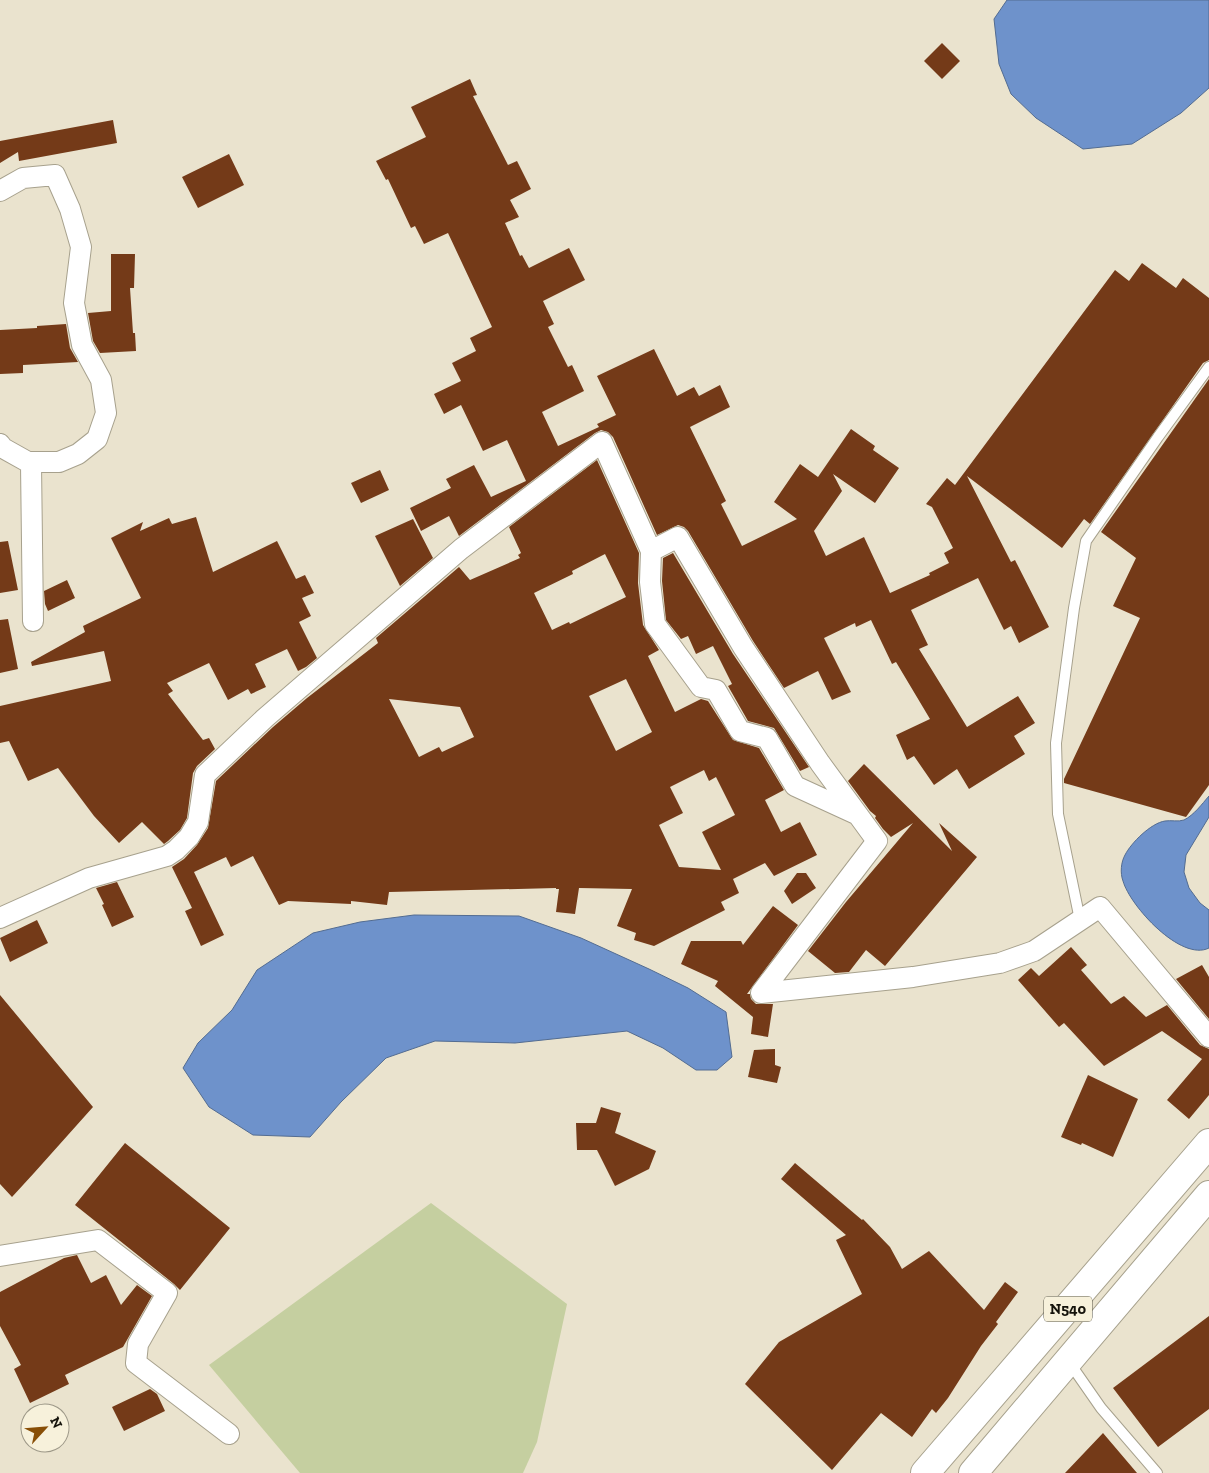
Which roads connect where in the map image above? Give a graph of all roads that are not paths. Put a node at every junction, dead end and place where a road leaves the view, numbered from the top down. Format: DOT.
graph roads {
  1 [pos="0,191"];
  2 [pos="1209,367"];
  3 [pos="0,444"];
  4 [pos="28,462"];
  5 [pos="651,550"];
  6 [pos="33,621"];
  7 [pos="859,815"];
  8 [pos="0,918"];
  9 [pos="1080,920"];
  10 [pos="1209,1037"];
  11 [pos="1209,1143"];
  12 [pos="1209,1195"];
  13 [pos="0,1256"];
  14 [pos="1068,1361"];
  15 [pos="229,1434"];
  16 [pos="975,1472"];
  17 [pos="925,1473"];
  18 [pos="1157,1473"];
  1 -- 4 [label="street"];
  2 -- 9 [label="lane"];
  3 -- 4 [label="street"];
  4 -- 6 [label="street"];
  5 -- 7 [label="street"];
  5 -- 7 [label="street"];
  5 -- 8 [label="street"];
  7 -- 9 [label="street"];
  9 -- 10 [label="street"];
  11 -- 17 [label="highway, N540"];
  12 -- 14 [label="highway, N540"];
  13 -- 15 [label="street"];
  14 -- 16 [label="highway, N540"];
  14 -- 18 [label="lane"];
}
